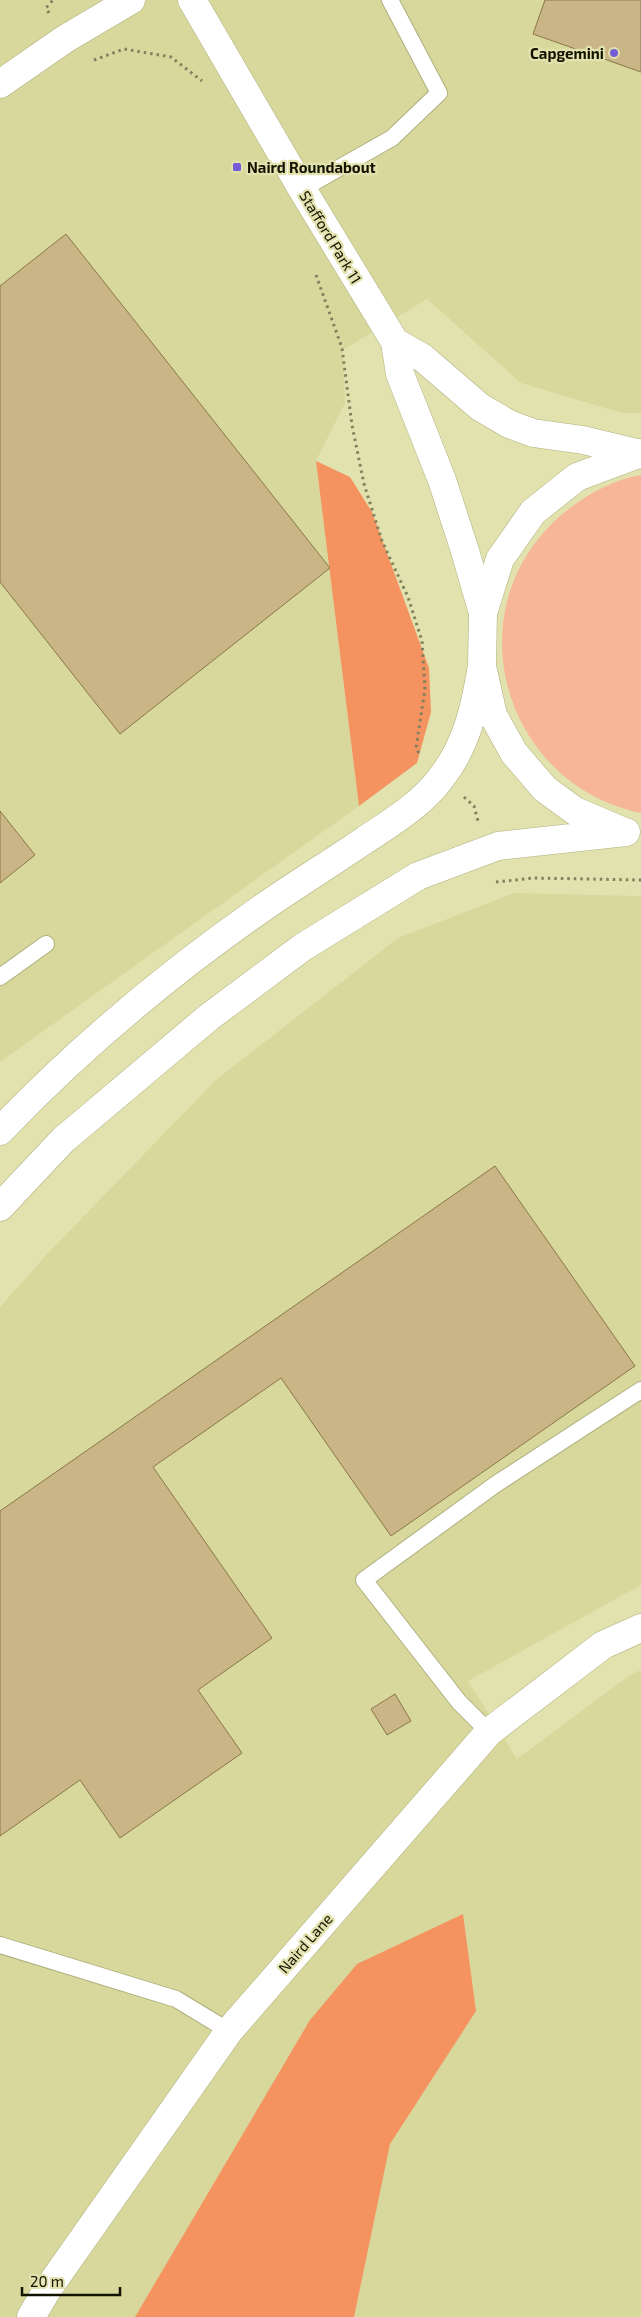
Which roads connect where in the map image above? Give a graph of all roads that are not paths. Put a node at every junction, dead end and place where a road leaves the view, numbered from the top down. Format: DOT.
graph roads {
  1 [pos="131,0"];
  2 [pos="192,0"];
  3 [pos="390,0"];
  4 [pos="0,84"];
  5 [pos="302,189"];
  6 [pos="395,342"];
  7 [pos="639,453"];
  8 [pos="483,614"];
  9 [pos="482,666"];
  10 [pos="634,833"];
  11 [pos="46,944"];
  12 [pos="0,977"];
  13 [pos="0,1131"];
  14 [pos="0,1207"];
  15 [pos="641,1390"];
  16 [pos="641,1628"];
  17 [pos="489,1732"];
  18 [pos="0,1946"];
  19 [pos="229,2031"];
  20 [pos="31,2317"];
  1 -- 4 [label="main road"];
  2 -- 5 [label="main road, Stafford Park 11"];
  3 -- 5 [label="lane"];
  5 -- 6 [label="main road, Stafford Park 11"];
  6 -- 7 [label="main road, Stafford Park 11"];
  6 -- 8 [label="main road, Stafford Park 11"];
  7 -- 8 [label="main road"];
  8 -- 9 [label="main road"];
  9 -- 10 [label="main road"];
  9 -- 13 [label="main road"];
  10 -- 14 [label="main road"];
  11 -- 12 [label="lane"];
  15 -- 17 [label="lane"];
  16 -- 17 [label="main road, Naird Lane"];
  17 -- 19 [label="main road, Naird Lane"];
  18 -- 19 [label="lane"];
  19 -- 20 [label="main road, Naird Lane"];
}
